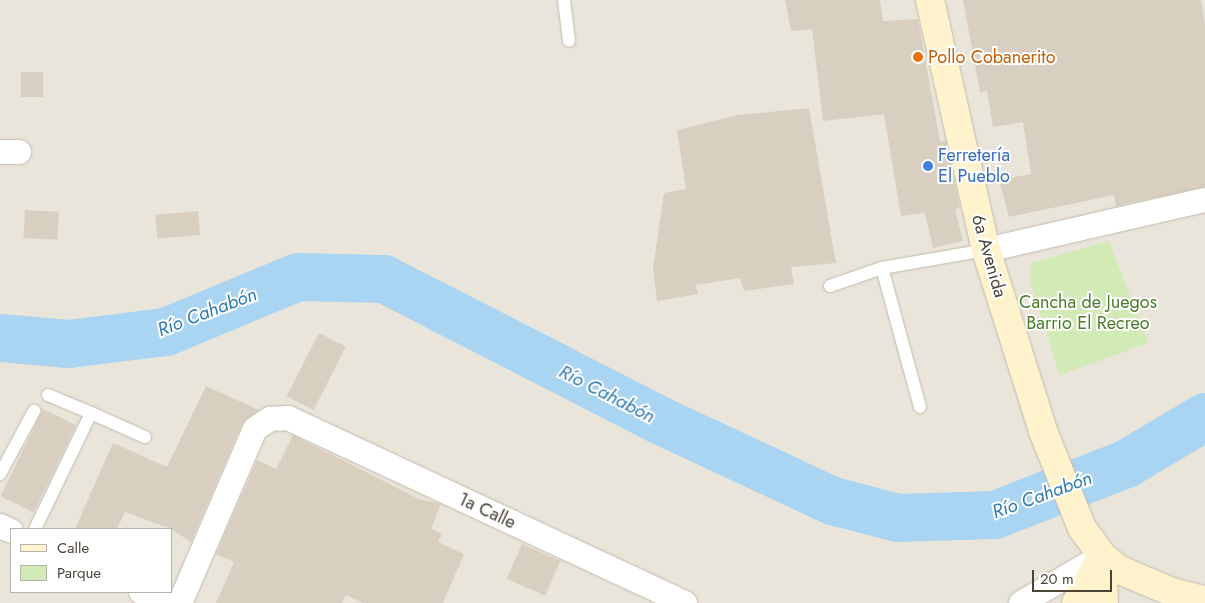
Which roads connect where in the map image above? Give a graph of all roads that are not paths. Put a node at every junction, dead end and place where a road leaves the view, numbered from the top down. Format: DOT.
graph roads {
  1 [pos="564,0"];
  2 [pos="930,0"];
  3 [pos="569,40"];
  4 [pos="1205,200"];
  5 [pos="986,250"];
  6 [pos="882,268"];
  7 [pos="830,286"];
  8 [pos="48,395"];
  9 [pos="920,406"];
  10 [pos="34,411"];
  11 [pos="91,413"];
  12 [pos="145,437"];
  13 [pos="0,474"];
  14 [pos="35,528"];
  15 [pos="1102,556"];
  16 [pos="143,593"];
  17 [pos="1205,600"];
  18 [pos="165,603"];
  19 [pos="180,603"];
  20 [pos="685,603"];
  21 [pos="1022,603"];
  22 [pos="1076,603"];
  23 [pos="1104,603"];
  1 -- 3 [label="lane"];
  2 -- 5 [label="main road, 6a Avenida"];
  4 -- 5 [label="street"];
  5 -- 6 [label="lane"];
  5 -- 15 [label="main road, 6a Avenida"];
  6 -- 7 [label="lane"];
  6 -- 9 [label="lane"];
  8 -- 11 [label="lane"];
  10 -- 13 [label="lane"];
  11 -- 12 [label="lane"];
  11 -- 14 [label="lane"];
  15 -- 17 [label="main road, 6a Avenida"];
  15 -- 21 [label="street"];
  15 -- 22 [label="main road"];
  15 -- 23 [label="main road"];
  16 -- 18 [label="street"];
  19 -- 20 [label="street, 1a Calle"];
}
